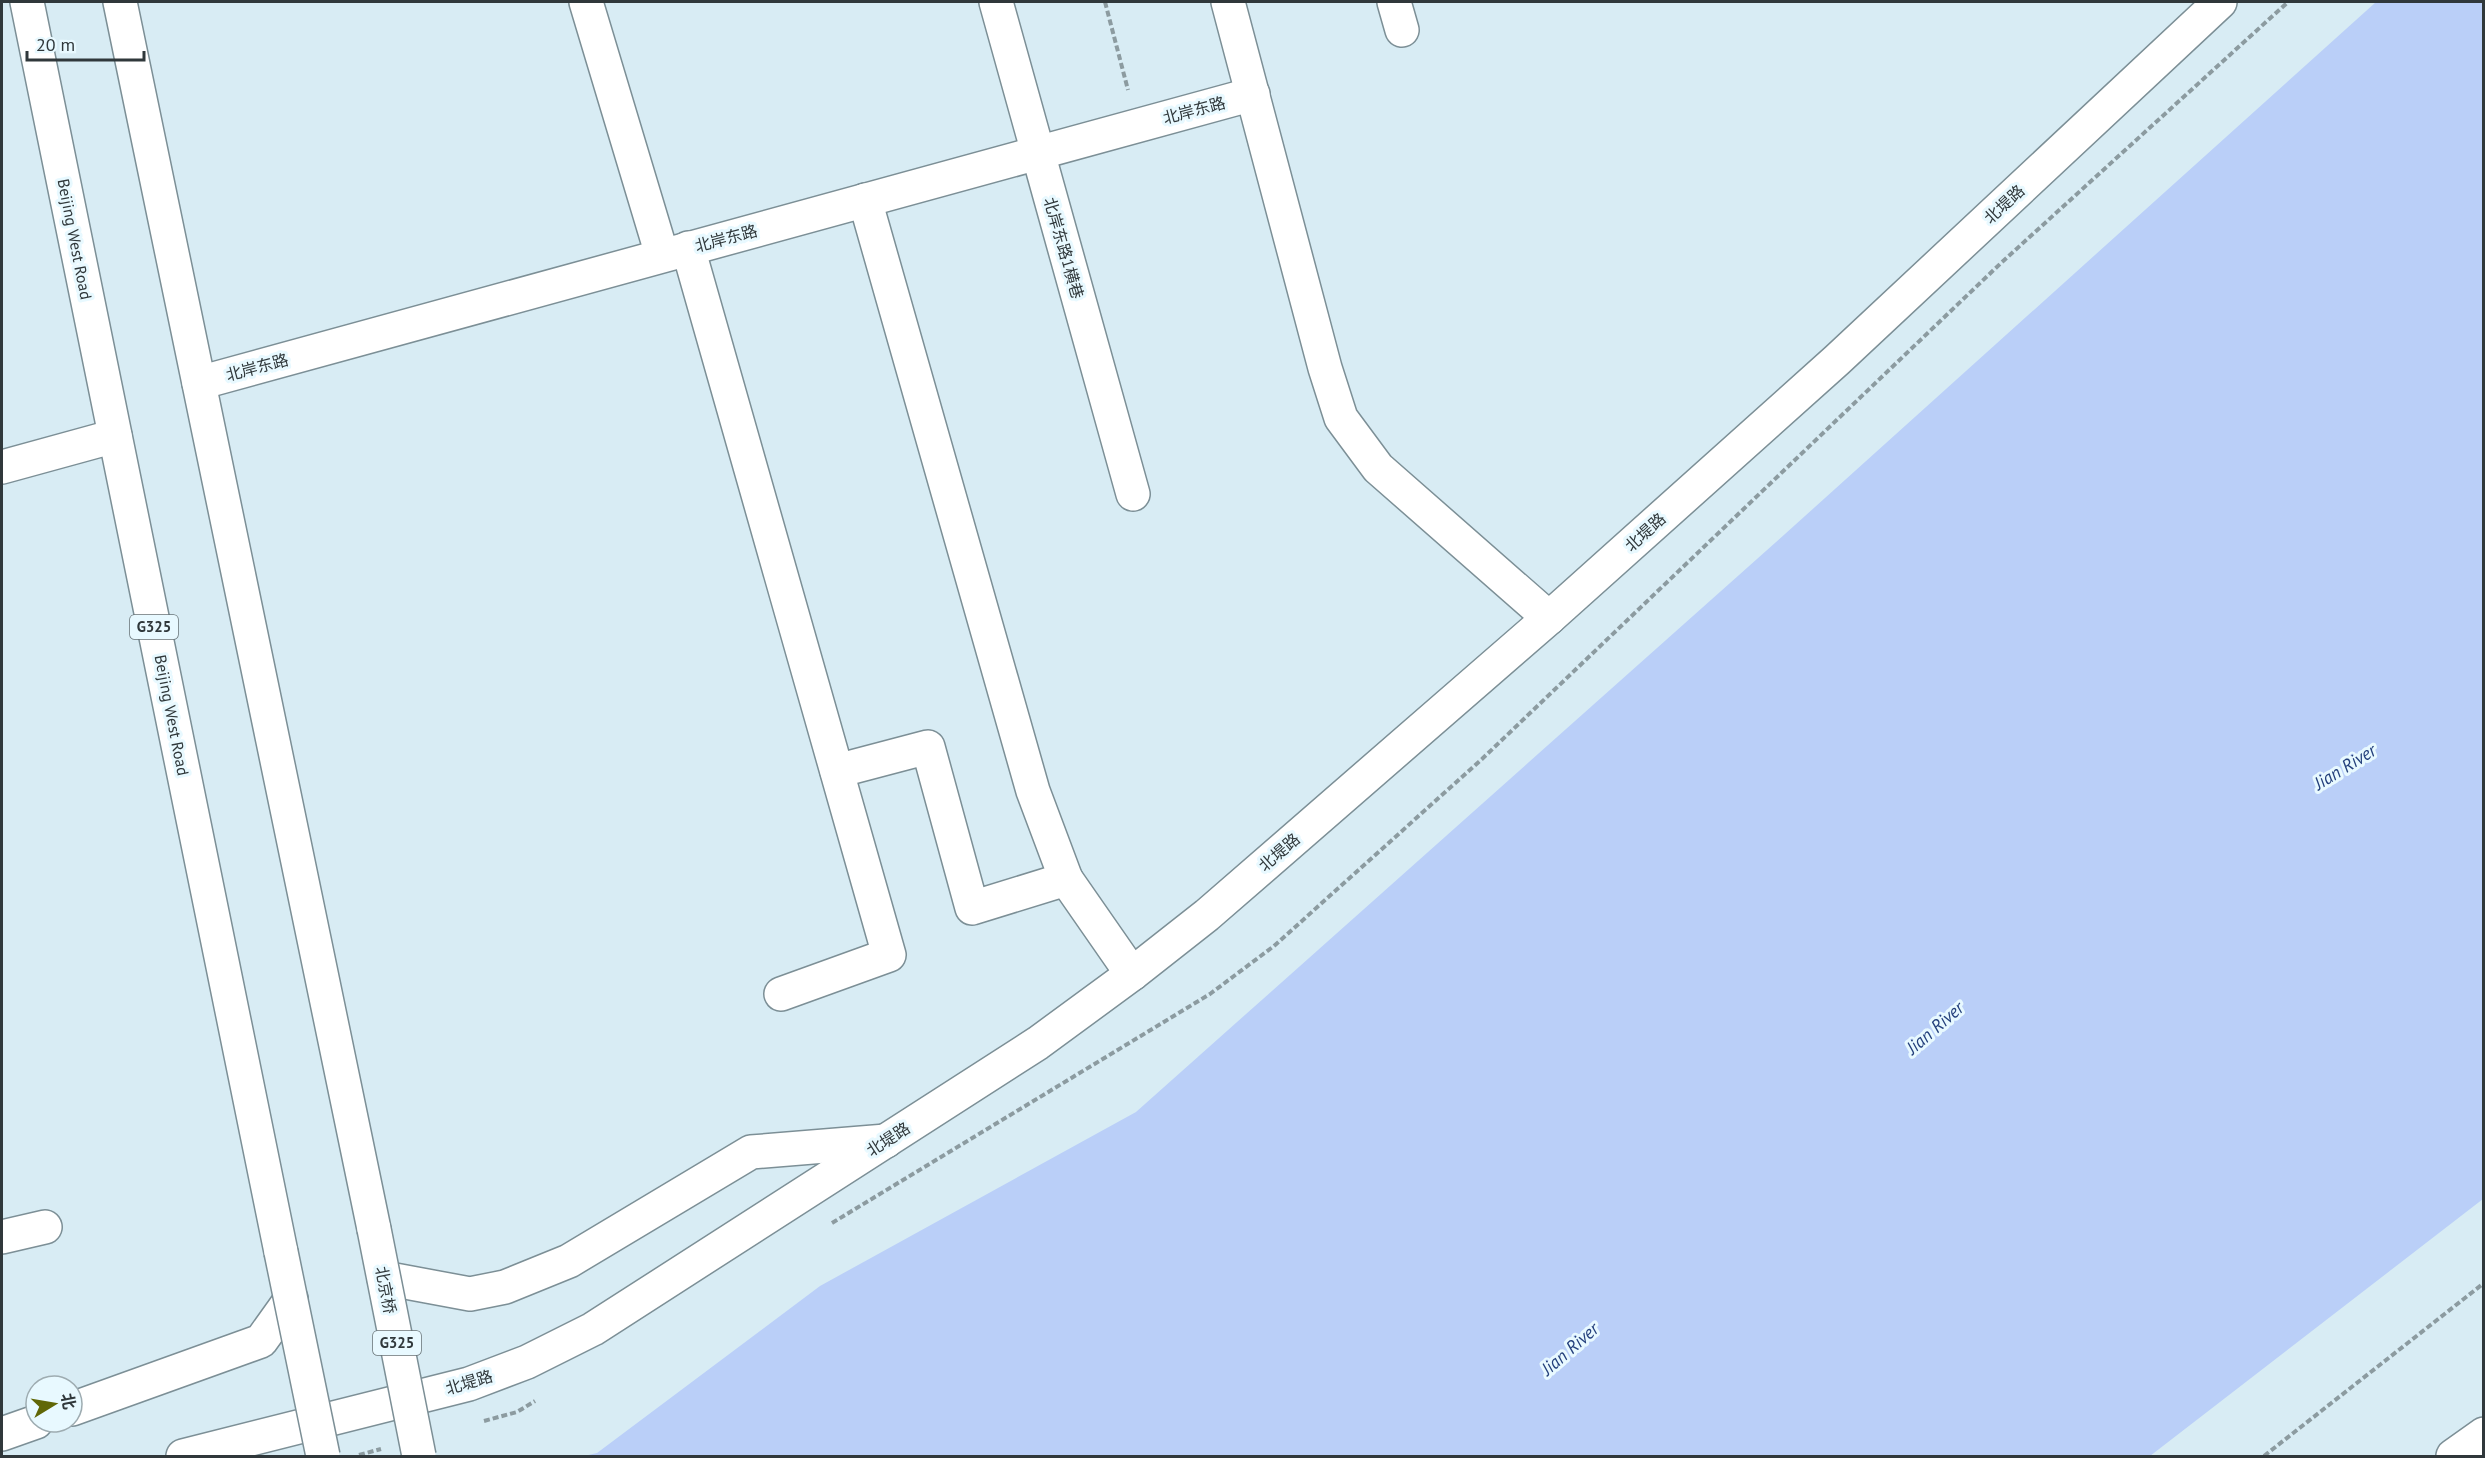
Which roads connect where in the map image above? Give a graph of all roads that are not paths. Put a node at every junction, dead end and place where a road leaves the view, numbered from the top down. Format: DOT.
graph roads {
  1 [pos="27,2"];
  2 [pos="120,2"];
  3 [pos="586,2"];
  4 [pos="996,2"];
  5 [pos="1228,2"];
  6 [pos="2220,2"];
  7 [pos="1252,94"];
  8 [pos="1038,153"];
  9 [pos="865,200"];
  10 [pos="675,252"];
  11 [pos="199,382"];
  12 [pos="115,436"];
  13 [pos="2,467"];
  14 [pos="1133,494"];
  15 [pos="1549,618"];
  16 [pos="837,771"];
  17 [pos="1066,879"];
  18 [pos="1132,974"];
  19 [pos="781,994"];
  20 [pos="886,1141"];
  21 [pos="45,1227"];
  22 [pos="2,1238"];
  23 [pos="384,1278"];
  24 [pos="291,1299"];
  25 [pos="84,1405"];
  26 [pos="24,1426"];
  27 [pos="2,1434"];
  28 [pos="2484,1434"];
  29 [pos="183,1456"];
  30 [pos="323,1456"];
  31 [pos="419,1456"];
  32 [pos="2453,1456"];
  1 -- 12 [label="main road, Beijing West Road / G325"];
  2 -- 11 [label="main road, G325"];
  3 -- 10 [label="main road"];
  4 -- 8 [label="main road, 北岸东路1横巷"];
  5 -- 7 [label="main road"];
  6 -- 15 [label="main road, 北堤路"];
  7 -- 8 [label="main road, 北岸东路"];
  7 -- 15 [label="main road"];
  8 -- 9 [label="main road, 北岸东路"];
  8 -- 14 [label="main road, 北岸东路1横巷"];
  9 -- 10 [label="main road, 北岸东路"];
  9 -- 17 [label="main road"];
  10 -- 11 [label="main road, 北岸东路"];
  10 -- 16 [label="main road"];
  11 -- 23 [label="main road, 北京桥 / G325, bridge"];
  12 -- 13 [label="main road"];
  12 -- 24 [label="main road, Beijing West Road / G325, bridge"];
  15 -- 18 [label="main road, 北堤路"];
  16 -- 17 [label="main road"];
  16 -- 19 [label="main road"];
  17 -- 18 [label="main road"];
  18 -- 20 [label="main road, 北堤路"];
  20 -- 23 [label="main road"];
  20 -- 29 [label="main road, 北堤路"];
  21 -- 22 [label="main road"];
  23 -- 31 [label="main road, 北京桥 / G325, bridge"];
  24 -- 25 [label="main road"];
  24 -- 30 [label="main road, G325, bridge"];
  26 -- 27 [label="main road"];
  28 -- 32 [label="main road"];
}
